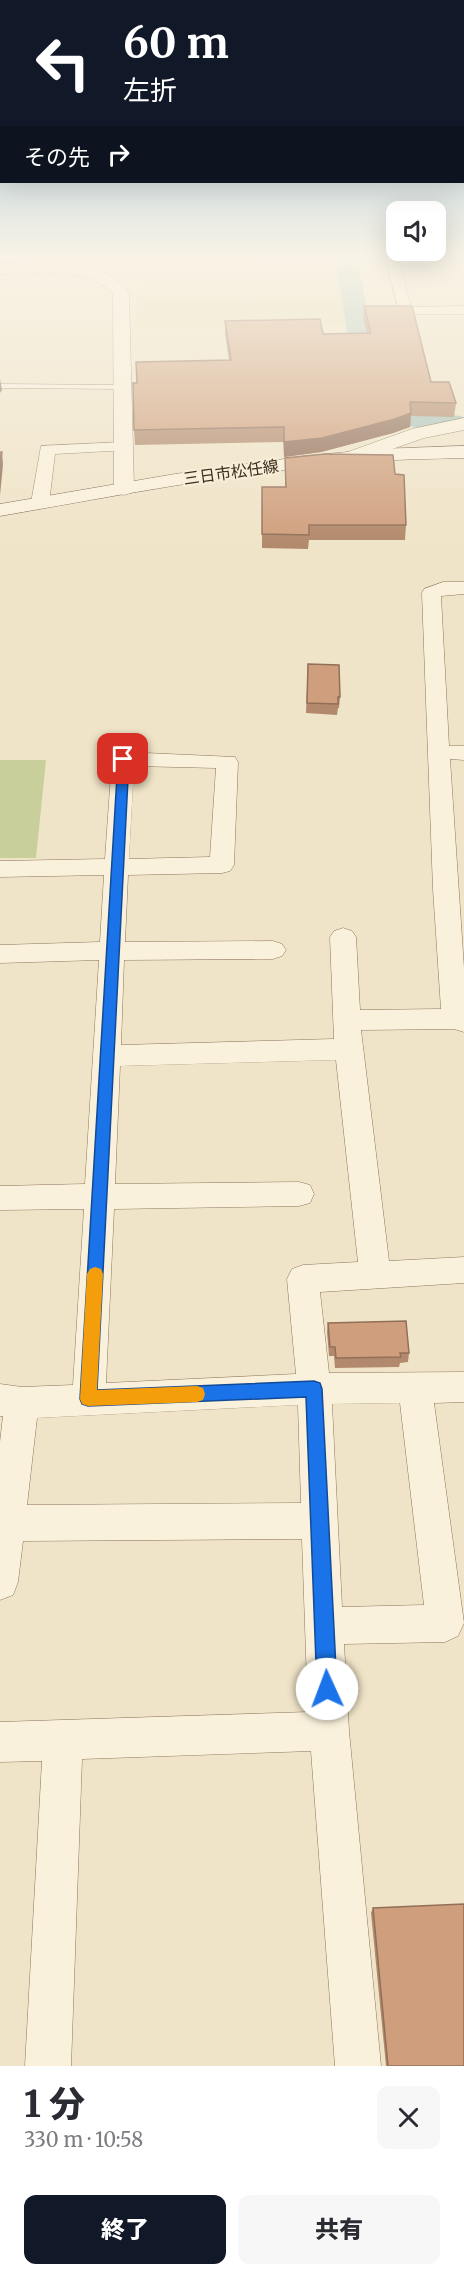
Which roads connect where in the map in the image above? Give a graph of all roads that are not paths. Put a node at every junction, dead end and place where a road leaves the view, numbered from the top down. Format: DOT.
graph roads {
  1 [pos="121,354"];
  2 [pos="0,386"];
  3 [pos="121,387"];
  4 [pos="464,424"];
  5 [pos="123,447"];
  6 [pos="464,452"];
  7 [pos="352,457"];
  8 [pos="124,489"];
  9 [pos="40,503"];
  10 [pos="0,510"];
  11 [pos="464,588"];
  12 [pos="440,752"];
  13 [pos="464,753"];
  14 [pos="116,867"];
  15 [pos="0,869"];
  16 [pos="455,889"];
  17 [pos="342,937"];
  18 [pos="273,950"];
  19 [pos="112,951"];
  20 [pos="0,954"];
  21 [pos="346,1020"];
  22 [pos="461,1024"];
  23 [pos="348,1049"];
  24 [pos="106,1056"];
  25 [pos="299,1194"];
  26 [pos="99,1197"];
  27 [pos="0,1198"];
  28 [pos="464,1270"];
  29 [pos="375,1275"];
  30 [pos="464,1387"];
  31 [pos="415,1388"];
  32 [pos="314,1389"];
  33 [pos="88,1399"];
  34 [pos="11,1402"];
  35 [pos="320,1521"];
  36 [pos="8,1523"];
  37 [pos="0,1582"];
  38 [pos="324,1626"];
  39 [pos="329,1731"];
  40 [pos="63,1740"];
  41 [pos="0,1743"];
  42 [pos="48,2066"];
  43 [pos="358,2066"];
  1 -- 3 [label="street"];
  2 -- 3 [label="lane"];
  3 -- 5 [label="street"];
  4 -- 7 [label="street"];
  5 -- 8 [label="street"];
  5 -- 9 [label="street"];
  6 -- 7 [label="street, 三日市松任線"];
  7 -- 8 [label="street, 三日市松任線"];
  8 -- 9 [label="street, 三日市松任線"];
  9 -- 10 [label="street, 三日市松任線"];
  11 -- 12 [label="street"];
  12 -- 13 [label="street"];
  12 -- 16 [label="street"];
  14 -- 14 [label="street"];
  14 -- 15 [label="street"];
  14 -- 19 [label="street"];
  16 -- 22 [label="street"];
  17 -- 21 [label="street"];
  18 -- 19 [label="street"];
  19 -- 20 [label="street"];
  19 -- 24 [label="street"];
  21 -- 22 [label="street"];
  21 -- 23 [label="street"];
  23 -- 24 [label="street"];
  23 -- 29 [label="street"];
  24 -- 26 [label="street"];
  25 -- 26 [label="street"];
  26 -- 27 [label="street"];
  26 -- 33 [label="street"];
  28 -- 29 [label="street"];
  29 -- 32 [label="street"];
  30 -- 31 [label="street"];
  31 -- 32 [label="street"];
  31 -- 38 [label="street"];
  32 -- 33 [label="street"];
  32 -- 35 [label="street"];
  33 -- 34 [label="street"];
  34 -- 36 [label="street"];
  35 -- 36 [label="street"];
  35 -- 38 [label="street"];
  36 -- 37 [label="street"];
  38 -- 39 [label="street"];
  39 -- 40 [label="street"];
  39 -- 43 [label="street"];
  40 -- 41 [label="street"];
  40 -- 42 [label="street"];
}
